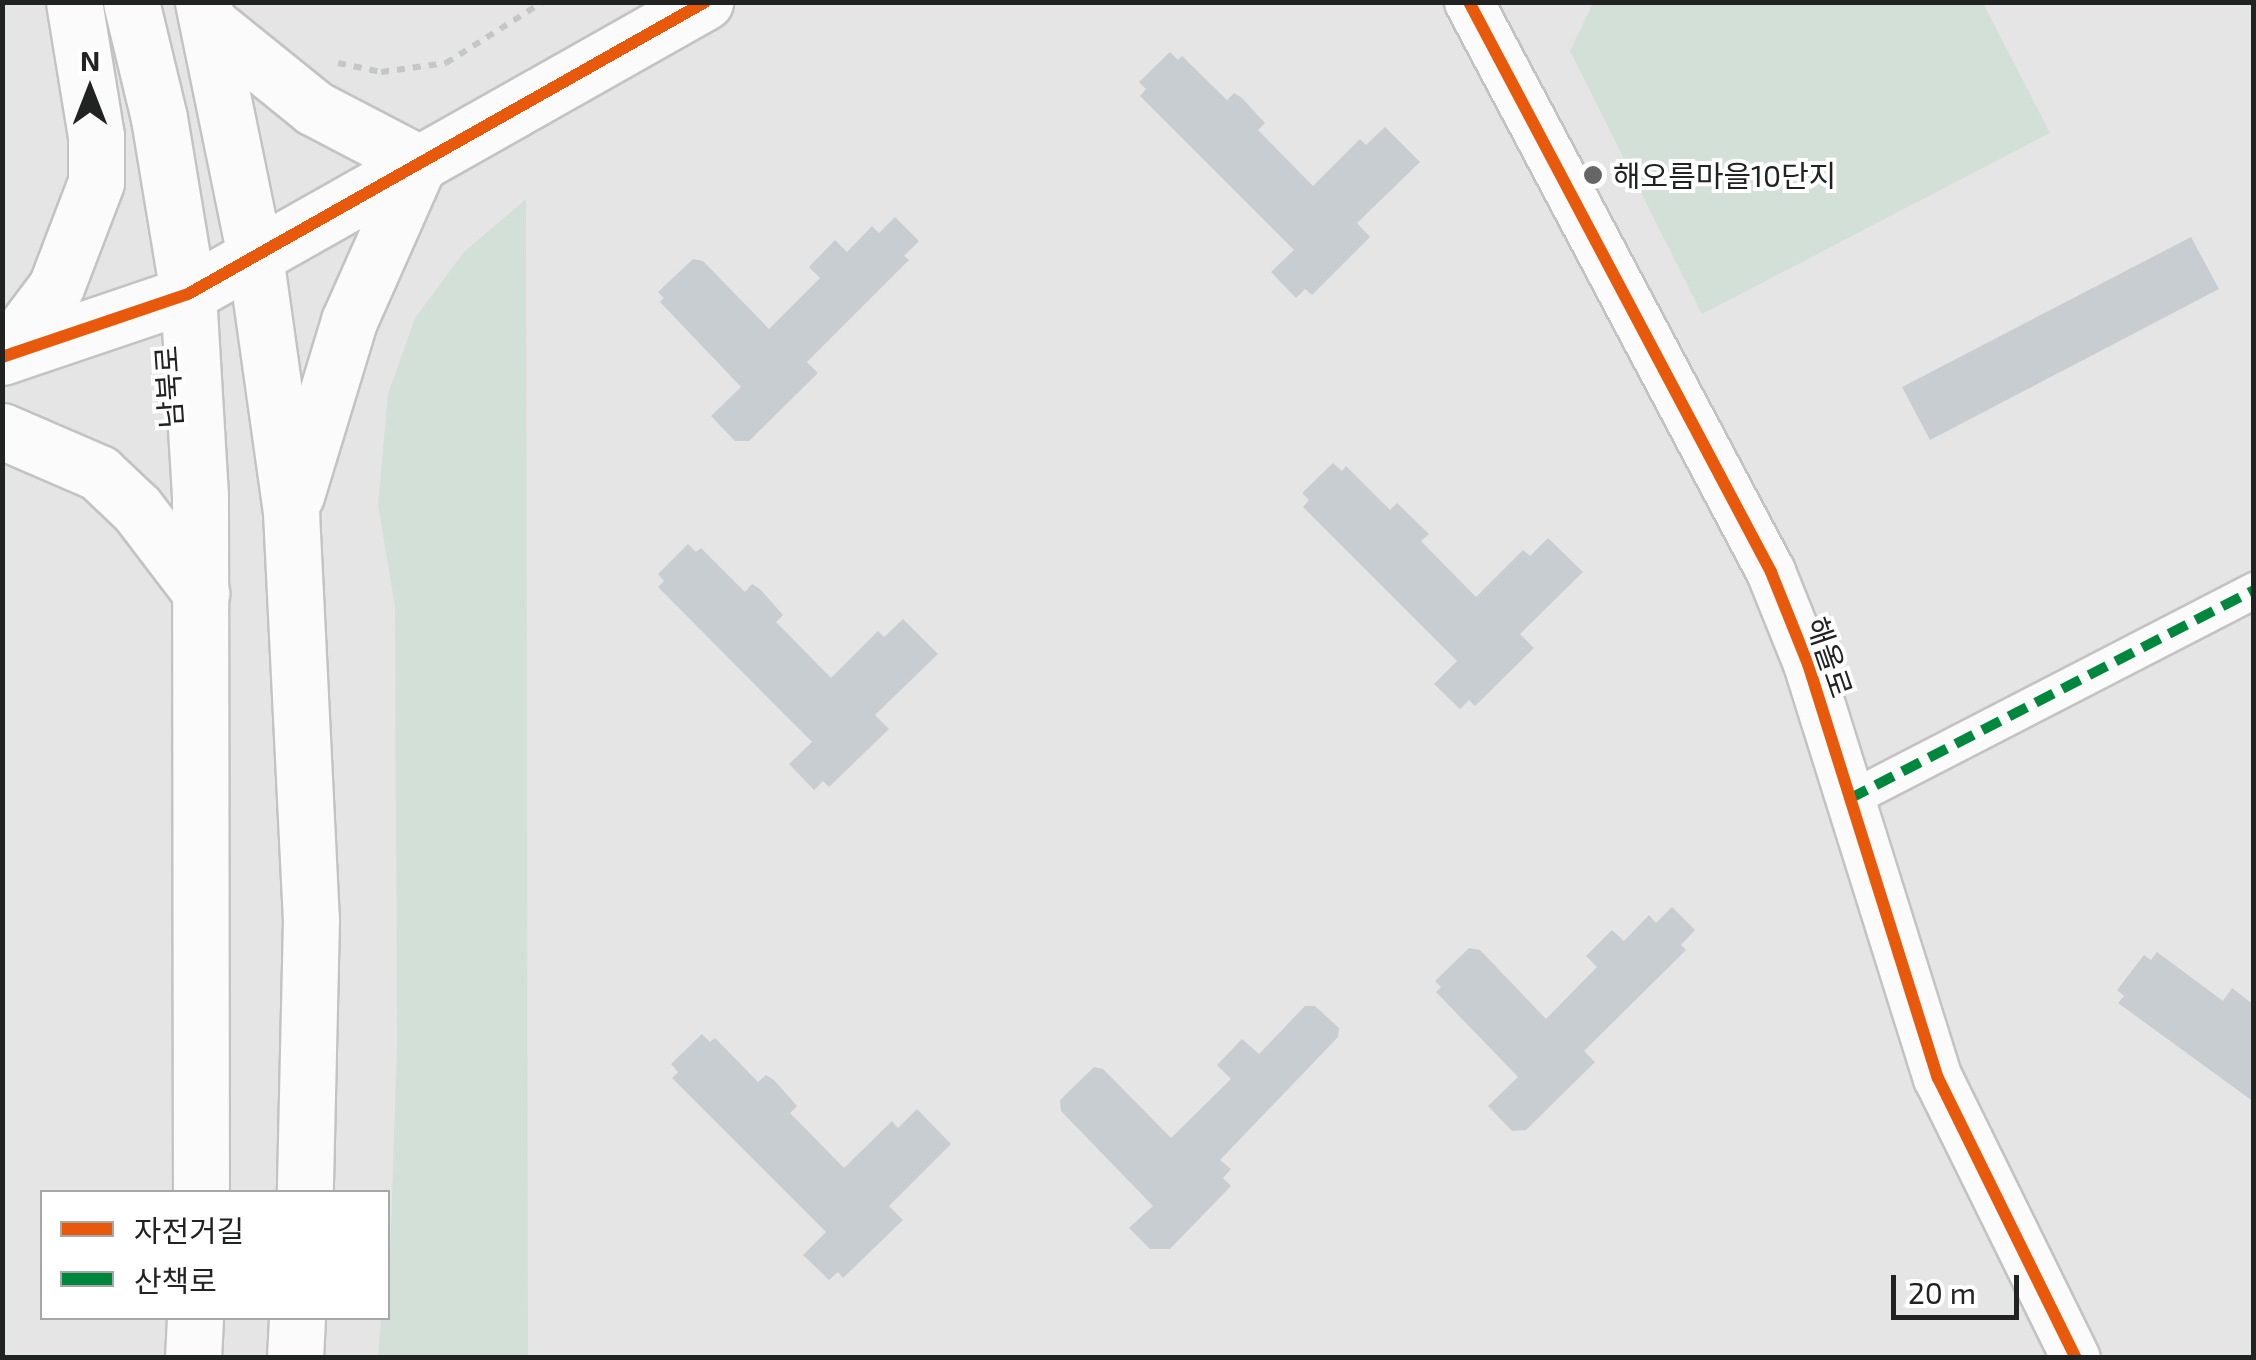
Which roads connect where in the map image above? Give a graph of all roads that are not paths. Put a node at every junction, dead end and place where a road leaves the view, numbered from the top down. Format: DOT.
graph roads {
  1 [pos="74,2"];
  2 [pos="130,2"];
  3 [pos="704,2"];
  4 [pos="1469,2"];
  5 [pos="206,13"];
  6 [pos="419,162"];
  7 [pos="255,256"];
  8 [pos="188,294"];
  9 [pos="3,357"];
  10 [pos="2,431"];
  11 [pos="291,512"];
  12 [pos="2254,590"];
  13 [pos="201,593"];
  14 [pos="1850,799"];
  15 [pos="201,1190"];
  16 [pos="305,1190"];
  17 [pos="195,1320"];
  18 [pos="298,1320"];
  19 [pos="193,1358"];
  20 [pos="295,1358"];
  21 [pos="2076,1358"];
  1 -- 9 [label="main road"];
  2 -- 8 [label="main road, 남북로"];
  3 -- 6 [label="main road"];
  4 -- 14 [label="street, 해올로"];
  5 -- 6 [label="main road"];
  5 -- 7 [label="main road"];
  6 -- 7 [label="main road"];
  6 -- 11 [label="main road"];
  7 -- 8 [label="main road"];
  7 -- 11 [label="main road"];
  8 -- 9 [label="main road"];
  8 -- 13 [label="main road, 남북로"];
  10 -- 13 [label="main road"];
  11 -- 16 [label="main road"];
  12 -- 14 [label="street"];
  13 -- 15 [label="main road, 남북로"];
  14 -- 21 [label="street, 해올로"];
  17 -- 19 [label="main road"];
  18 -- 20 [label="main road"];
}
